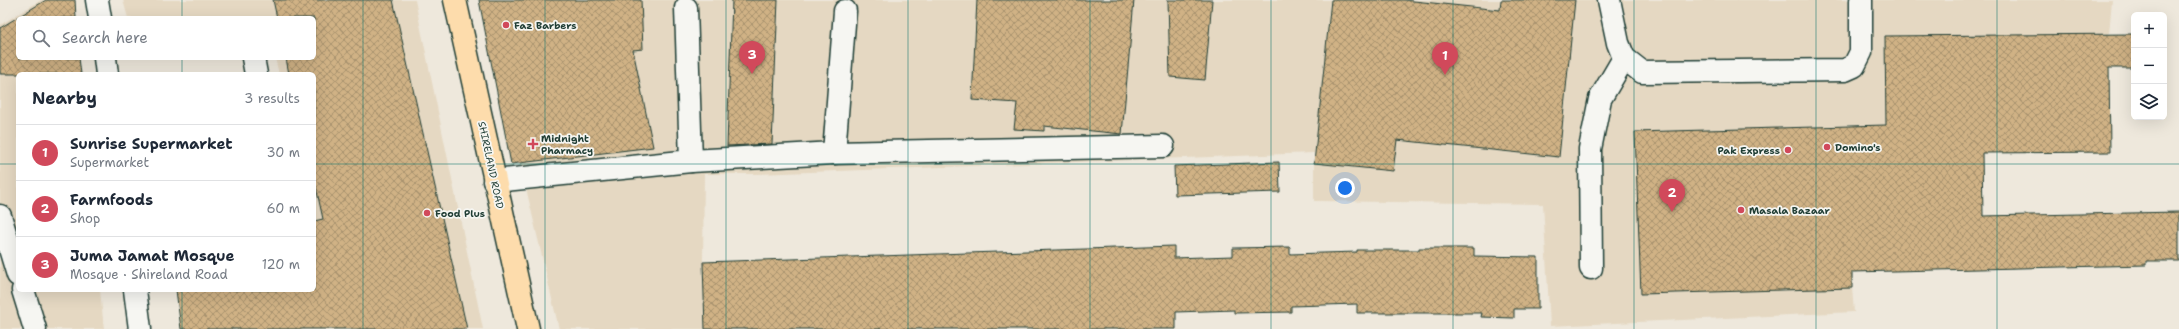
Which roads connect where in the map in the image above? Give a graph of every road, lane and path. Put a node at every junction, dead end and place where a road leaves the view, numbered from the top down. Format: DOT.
graph roads {
  1 [pos="97,0"];
  2 [pos="455,0"];
  3 [pos="1609,0"];
  4 [pos="1860,0"];
  5 [pos="686,8"];
  6 [pos="845,11"];
  7 [pos="100,16"];
  8 [pos="1624,58"];
  9 [pos="105,60"];
  10 [pos="253,60"];
  11 [pos="107,72"];
  12 [pos="256,72"];
  13 [pos="1163,146"];
  14 [pos="834,153"];
  15 [pos="691,161"];
  16 [pos="494,181"];
  17 [pos="0,216"];
  18 [pos="16,261"];
  19 [pos="1591,268"];
  20 [pos="24,292"];
  21 [pos="135,292"];
  22 [pos="34,329"];
  23 [pos="140,329"];
  24 [pos="528,329"];
  1 -- 7 [label="street"];
  2 -- 16 [label="main road, SHIRELAND ROAD"];
  3 -- 8 [label="street"];
  4 -- 8 [label="street"];
  5 -- 15 [label="street"];
  6 -- 14 [label="street"];
  8 -- 19 [label="street"];
  9 -- 11 [label="street"];
  10 -- 12 [label="street"];
  13 -- 14 [label="street"];
  14 -- 15 [label="street"];
  15 -- 16 [label="street"];
  16 -- 24 [label="main road, SHIRELAND ROAD"];
  17 -- 18 [label="street"];
  20 -- 22 [label="street"];
  21 -- 23 [label="street"];
}
